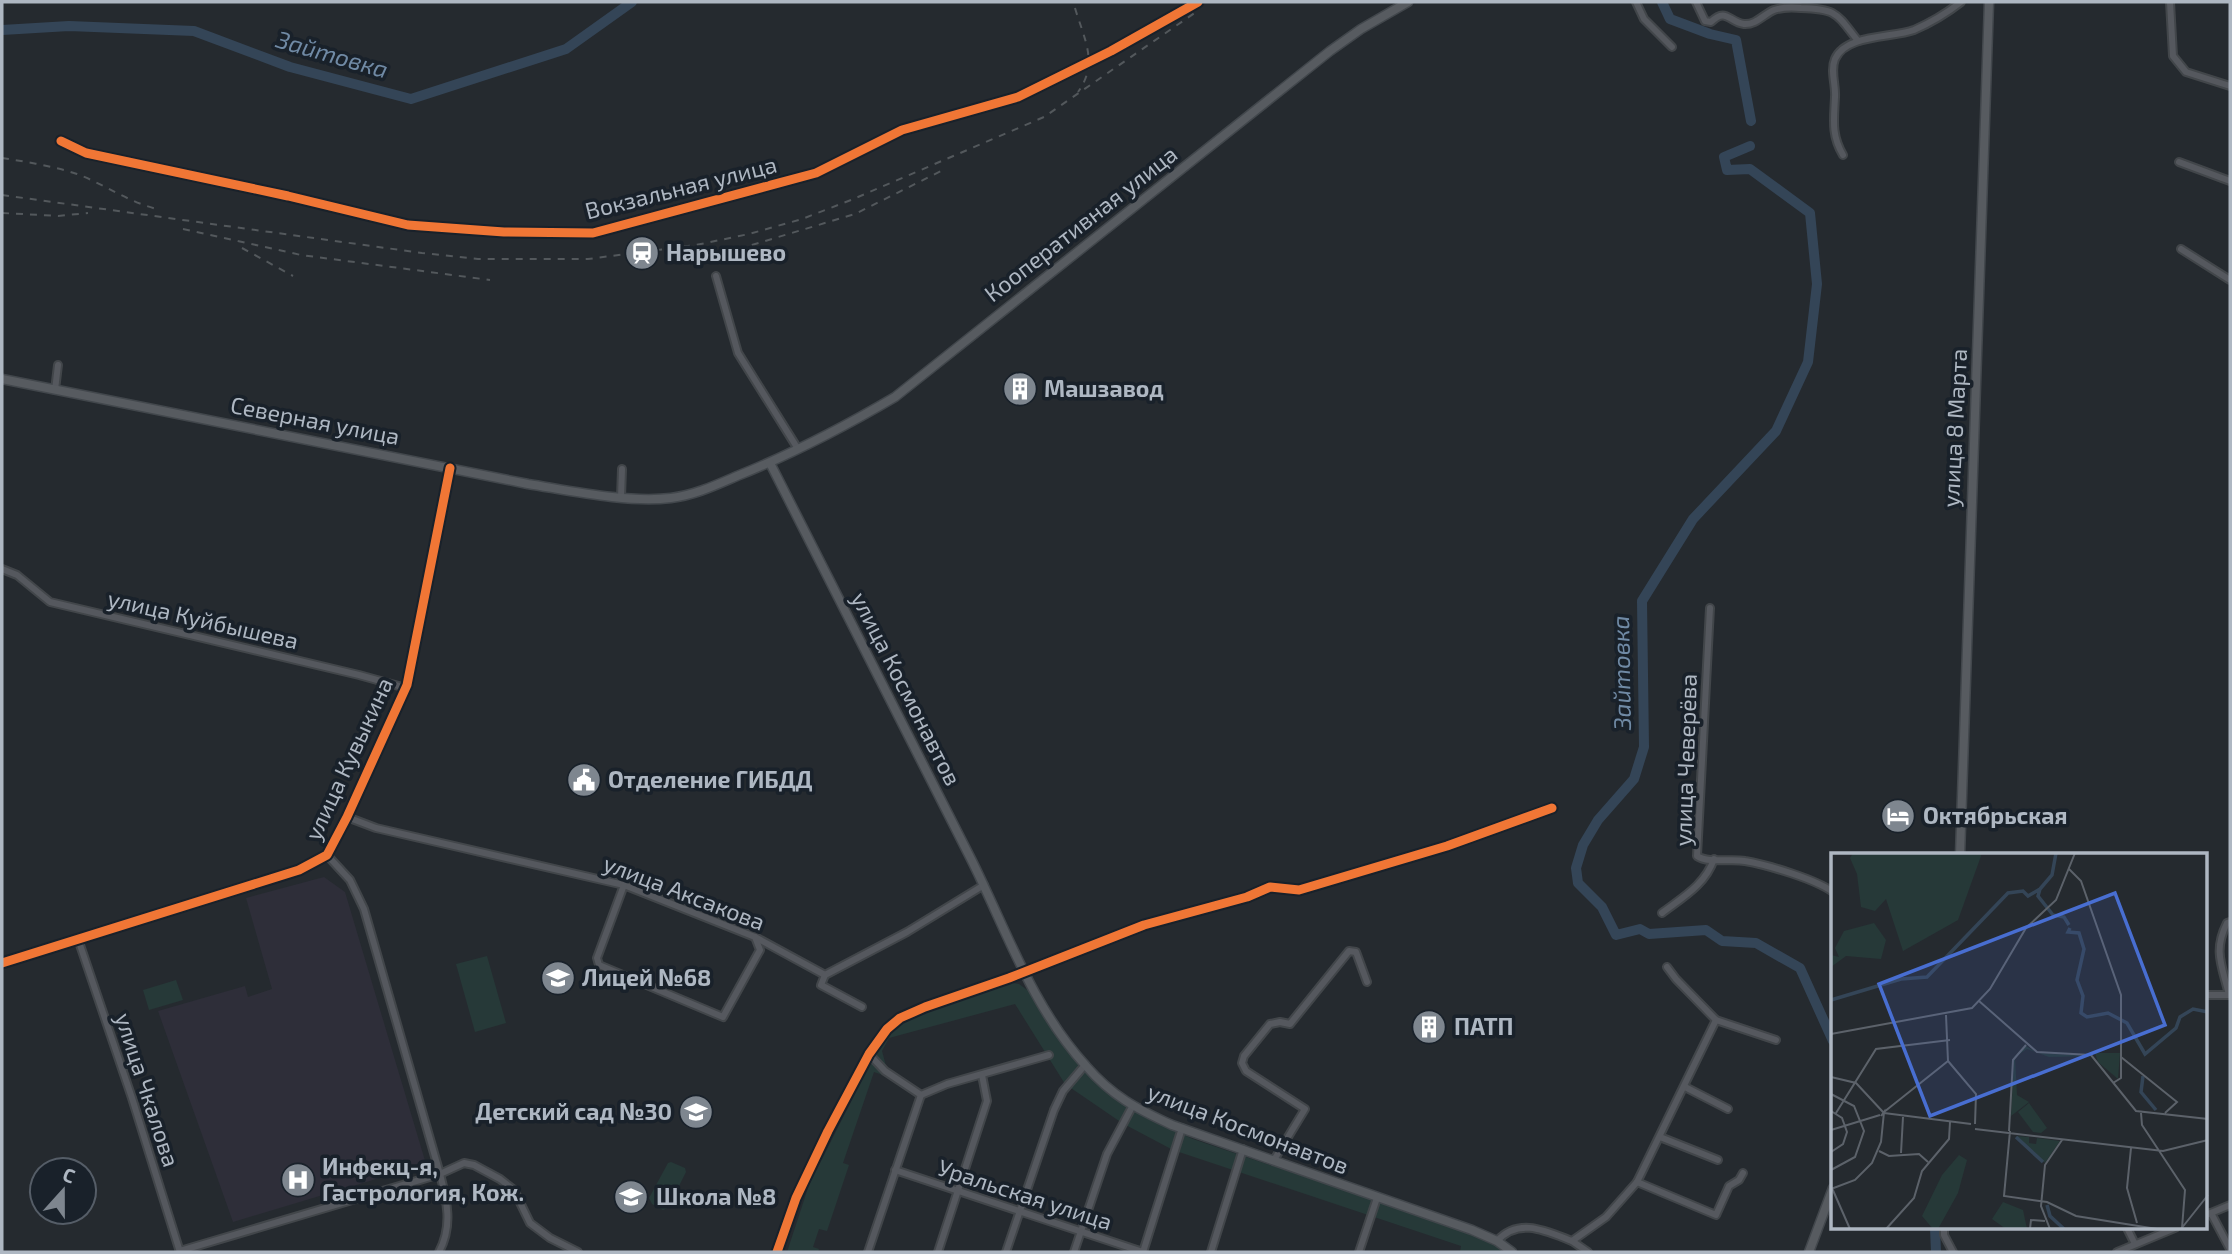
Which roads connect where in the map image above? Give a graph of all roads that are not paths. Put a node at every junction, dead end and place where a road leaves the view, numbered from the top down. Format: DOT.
graph roads {
  1 [pos="1198,2"];
  2 [pos="1408,2"];
  3 [pos="1636,2"];
  4 [pos="1696,2"];
  5 [pos="1961,2"];
  6 [pos="1989,2"];
  7 [pos="2169,2"];
  8 [pos="1857,41"];
  9 [pos="1672,47"];
  10 [pos="2230,86"];
  11 [pos="61,141"];
  12 [pos="1843,155"];
  13 [pos="2179,162"];
  14 [pos="2230,181"];
  15 [pos="2181,249"];
  16 [pos="716,276"];
  17 [pos="2230,281"];
  18 [pos="58,365"];
  19 [pos="2,379"];
  20 [pos="55,390"];
  21 [pos="798,449"];
  22 [pos="770,463"];
  23 [pos="450,468"];
  24 [pos="622,469"];
  25 [pos="621,497"];
  26 [pos="2,569"];
  27 [pos="1710,608"];
  28 [pos="406,688"];
  29 [pos="1552,807"];
  30 [pos="347,817"];
  31 [pos="1960,853"];
  32 [pos="327,855"];
  33 [pos="1714,859"];
  34 [pos="624,885"];
  35 [pos="984,885"];
  36 [pos="1831,891"];
  37 [pos="1662,913"];
  38 [pos="2230,922"];
  39 [pos="755,937"];
  40 [pos="78,939"];
  41 [pos="2,963"];
  42 [pos="1667,967"];
  43 [pos="1023,972"];
  44 [pos="825,975"];
  45 [pos="1367,982"];
  46 [pos="2208,995"];
  47 [pos="862,1007"];
  48 [pos="1716,1020"];
  49 [pos="1776,1040"];
  50 [pos="869,1054"];
  51 [pos="1049,1055"];
  52 [pos="1085,1065"];
  53 [pos="982,1075"];
  54 [pos="1685,1087"];
  55 [pos="921,1096"];
  56 [pos="1132,1107"];
  57 [pos="1728,1109"];
  58 [pos="1182,1128"];
  59 [pos="1660,1137"];
  60 [pos="1243,1149"];
  61 [pos="1273,1160"];
  62 [pos="1718,1160"];
  63 [pos="895,1170"];
  64 [pos="1743,1173"];
  65 [pos="440,1174"];
  66 [pos="1637,1182"];
  67 [pos="958,1191"];
  68 [pos="1831,1193"];
  69 [pos="1377,1198"];
  70 [pos="2230,1205"];
  71 [pos="1019,1211"];
  72 [pos="2208,1214"];
  73 [pos="1944,1230"];
  74 [pos="2128,1230"];
  75 [pos="2170,1230"];
  76 [pos="1081,1232"];
  77 [pos="1496,1241"];
  78 [pos="1572,1241"];
  79 [pos="2135,1244"];
  80 [pos="2230,1249"];
  81 [pos="180,1252"];
  82 [pos="439,1252"];
  83 [pos="579,1252"];
  84 [pos="777,1252"];
  85 [pos="868,1252"];
  86 [pos="938,1252"];
  87 [pos="1006,1252"];
  88 [pos="1074,1252"];
  89 [pos="1143,1252"];
  90 [pos="1211,1252"];
  91 [pos="1359,1252"];
  92 [pos="1512,1252"];
  93 [pos="1588,1252"];
  94 [pos="1809,1252"];
  95 [pos="1953,1252"];
  96 [pos="2117,1252"];
  1 -- 11 [label="street, Вокзальная улица"];
  2 -- 21 [label="main road, Кооперативная улица"];
  3 -- 9 [label="street"];
  4 -- 8 [label="street"];
  5 -- 8 [label="street"];
  6 -- 31 [label="main road, улица 8 Марта"];
  7 -- 10 [label="street"];
  8 -- 12 [label="street"];
  13 -- 14 [label="street"];
  15 -- 17 [label="street"];
  16 -- 21 [label="street"];
  18 -- 20 [label="street"];
  19 -- 20 [label="main road, Северная улица"];
  20 -- 23 [label="main road, Северная улица"];
  21 -- 22 [label="main road, Кооперативная улица"];
  22 -- 25 [label="main road, Северная улица"];
  22 -- 35 [label="main road, улица Космонавтов"];
  23 -- 25 [label="main road, Северная улица"];
  23 -- 28 [label="street, улица Кувыкина"];
  24 -- 25 [label="street"];
  26 -- 28 [label="street, улица Куйбышева"];
  27 -- 33 [label="street, улица Чеверёва"];
  28 -- 30 [label="street, улица Кувыкина"];
  29 -- 43 [label="street"];
  30 -- 32 [label="street, улица Кувыкина"];
  30 -- 34 [label="street, улица Аксакова"];
  32 -- 40 [label="street, улица Кувыкина"];
  32 -- 65 [label="street"];
  33 -- 36 [label="street, улица Чеверёва"];
  33 -- 37 [label="street"];
  34 -- 39 [label="street, улица Аксакова"];
  34 -- 39 [label="street"];
  35 -- 43 [label="main road, улица Космонавтов"];
  35 -- 44 [label="street"];
  38 -- 46 [label="street"];
  39 -- 44 [label="street, улица Аксакова"];
  40 -- 41 [label="street, улица Кувыкина"];
  40 -- 81 [label="street, улица Чкалова"];
  42 -- 48 [label="street"];
  43 -- 50 [label="street"];
  43 -- 52 [label="main road, улица Космонавтов"];
  44 -- 47 [label="street"];
  45 -- 61 [label="street"];
  48 -- 49 [label="street"];
  48 -- 54 [label="street"];
  50 -- 55 [label="street"];
  50 -- 84 [label="street"];
  51 -- 53 [label="street"];
  52 -- 56 [label="main road, улица Космонавтов"];
  52 -- 71 [label="street"];
  53 -- 55 [label="street"];
  53 -- 67 [label="street"];
  54 -- 57 [label="street"];
  54 -- 59 [label="street"];
  55 -- 63 [label="street"];
  56 -- 58 [label="main road, улица Космонавтов"];
  56 -- 76 [label="street"];
  58 -- 60 [label="main road, улица Космонавтов"];
  58 -- 89 [label="street"];
  59 -- 62 [label="street"];
  59 -- 66 [label="street"];
  60 -- 61 [label="main road, улица Космонавтов"];
  60 -- 90 [label="street"];
  61 -- 69 [label="main road, улица Космонавтов"];
  63 -- 67 [label="street, Уральская улица"];
  63 -- 85 [label="street"];
  64 -- 66 [label="street"];
  65 -- 81 [label="street"];
  65 -- 82 [label="street"];
  65 -- 83 [label="street"];
  66 -- 78 [label="street"];
  67 -- 71 [label="street, Уральская улица"];
  67 -- 86 [label="street"];
  68 -- 94 [label="main road"];
  69 -- 77 [label="main road, улица Космонавтов"];
  69 -- 91 [label="street"];
  70 -- 72 [label="street"];
  71 -- 76 [label="street, Уральская улица"];
  71 -- 87 [label="street"];
  72 -- 80 [label="street"];
  73 -- 95 [label="street"];
  74 -- 79 [label="street"];
  75 -- 79 [label="street"];
  76 -- 88 [label="street"];
  76 -- 89 [label="street, Уральская улица"];
  77 -- 78 [label="street"];
  77 -- 92 [label="main road, улица Космонавтов"];
  78 -- 93 [label="street"];
  79 -- 96 [label="street"];
}
